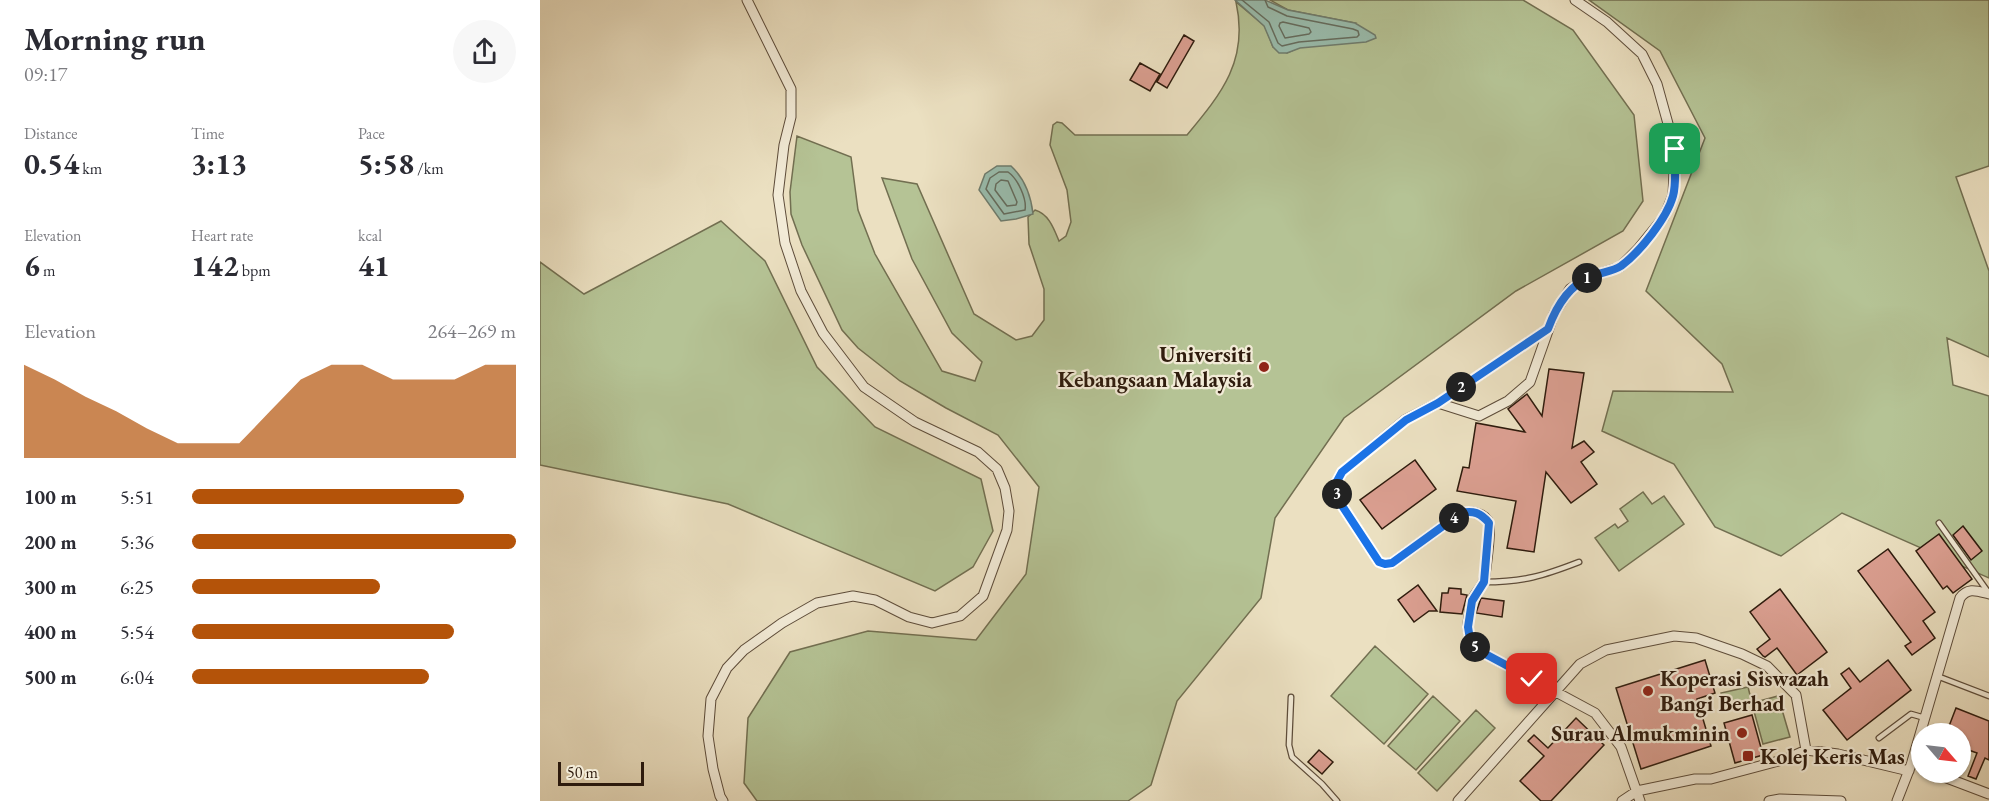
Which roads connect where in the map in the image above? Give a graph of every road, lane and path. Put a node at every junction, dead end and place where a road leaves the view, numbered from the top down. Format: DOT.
graph roads {
  1 [pos="747,0"];
  2 [pos="1575,0"];
  3 [pos="1548,329"];
  4 [pos="1438,403"];
  5 [pos="1939,523"];
  6 [pos="1579,562"];
  7 [pos="1484,582"];
  8 [pos="1989,594"];
  9 [pos="1937,676"];
  10 [pos="1555,690"];
  11 [pos="1989,696"];
  12 [pos="1291,697"];
  13 [pos="1924,718"];
  14 [pos="1879,738"];
  15 [pos="1806,750"];
  16 [pos="1910,768"];
  17 [pos="1960,783"];
  18 [pos="1989,794"];
  19 [pos="1639,796"];
  20 [pos="723,801"];
  21 [pos="1337,801"];
  22 [pos="1458,801"];
  23 [pos="1622,801"];
  24 [pos="1769,801"];
  25 [pos="1841,801"];
  26 [pos="1897,801"];
  1 -- 20 [label="street"];
  2 -- 3 [label="street"];
  3 -- 4 [label="street"];
  3 -- 4 [label="street"];
  4 -- 7 [label="street"];
  5 -- 8 [label="lane"];
  6 -- 7 [label="lane"];
  7 -- 10 [label="street"];
  8 -- 9 [label="street"];
  9 -- 11 [label="lane"];
  9 -- 13 [label="street"];
  10 -- 15 [label="street"];
  10 -- 19 [label="street"];
  10 -- 22 [label="street"];
  12 -- 21 [label="lane"];
  13 -- 14 [label="lane"];
  13 -- 16 [label="street"];
  15 -- 16 [label="street"];
  15 -- 19 [label="street"];
  16 -- 26 [label="street"];
  17 -- 18 [label="street"];
  19 -- 23 [label="street"];
  24 -- 25 [label="street"];
}
